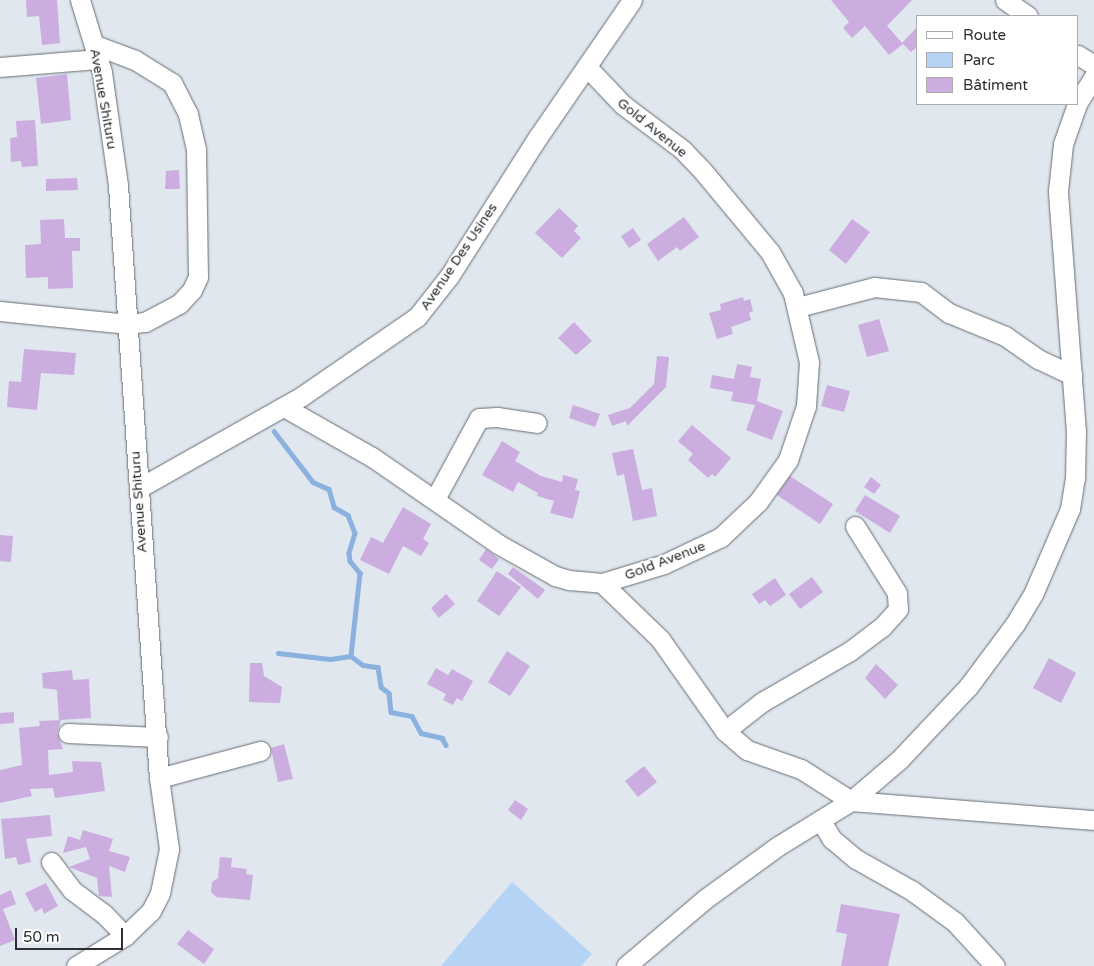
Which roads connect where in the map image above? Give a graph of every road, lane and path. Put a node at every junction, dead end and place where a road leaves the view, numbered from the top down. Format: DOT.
graph roads {
  1 [pos="80,0"];
  2 [pos="632,0"];
  3 [pos="1005,0"];
  4 [pos="1027,15"];
  5 [pos="96,52"];
  6 [pos="1079,56"];
  7 [pos="1094,65"];
  8 [pos="0,67"];
  9 [pos="586,67"];
  10 [pos="1094,76"];
  11 [pos="1079,100"];
  12 [pos="1076,105"];
  13 [pos="798,308"];
  14 [pos="0,311"];
  15 [pos="128,324"];
  16 [pos="1072,376"];
  17 [pos="284,407"];
  18 [pos="537,423"];
  19 [pos="139,488"];
  20 [pos="435,499"];
  21 [pos="855,526"];
  22 [pos="602,583"];
  23 [pos="725,731"];
  24 [pos="68,733"];
  25 [pos="158,737"];
  26 [pos="260,752"];
  27 [pos="159,778"];
  28 [pos="851,801"];
  29 [pos="821,820"];
  30 [pos="1094,820"];
  31 [pos="51,862"];
  32 [pos="125,936"];
  33 [pos="76,966"];
  34 [pos="626,966"];
  35 [pos="995,966"];
  1 -- 5 [label="street, Avenue Shituru"];
  2 -- 9 [label="street, Avenue Des Usines"];
  3 -- 4 [label="street"];
  5 -- 8 [label="street"];
  5 -- 15 [label="street, Avenue Shituru"];
  5 -- 15 [label="street"];
  6 -- 7 [label="street"];
  9 -- 13 [label="street, Gold Avenue"];
  9 -- 17 [label="street, Avenue Des Usines"];
  10 -- 11 [label="street"];
  12 -- 16 [label="street"];
  13 -- 16 [label="street"];
  13 -- 22 [label="street, Gold Avenue"];
  14 -- 15 [label="street"];
  15 -- 19 [label="street, Avenue Shituru"];
  16 -- 28 [label="street"];
  17 -- 19 [label="street, Avenue Des Usines"];
  17 -- 20 [label="street, Gold Avenue"];
  18 -- 20 [label="street"];
  19 -- 25 [label="street, Avenue Shituru"];
  20 -- 22 [label="street, Gold Avenue"];
  21 -- 23 [label="street"];
  22 -- 23 [label="street"];
  23 -- 28 [label="street"];
  24 -- 25 [label="street"];
  25 -- 27 [label="street, Avenue Shituru"];
  26 -- 27 [label="street"];
  27 -- 32 [label="street, Avenue Shituru"];
  28 -- 29 [label="street"];
  28 -- 30 [label="street"];
  29 -- 34 [label="street"];
  29 -- 35 [label="street"];
  31 -- 32 [label="street"];
  32 -- 33 [label="street, Avenue Shituru"];
}
